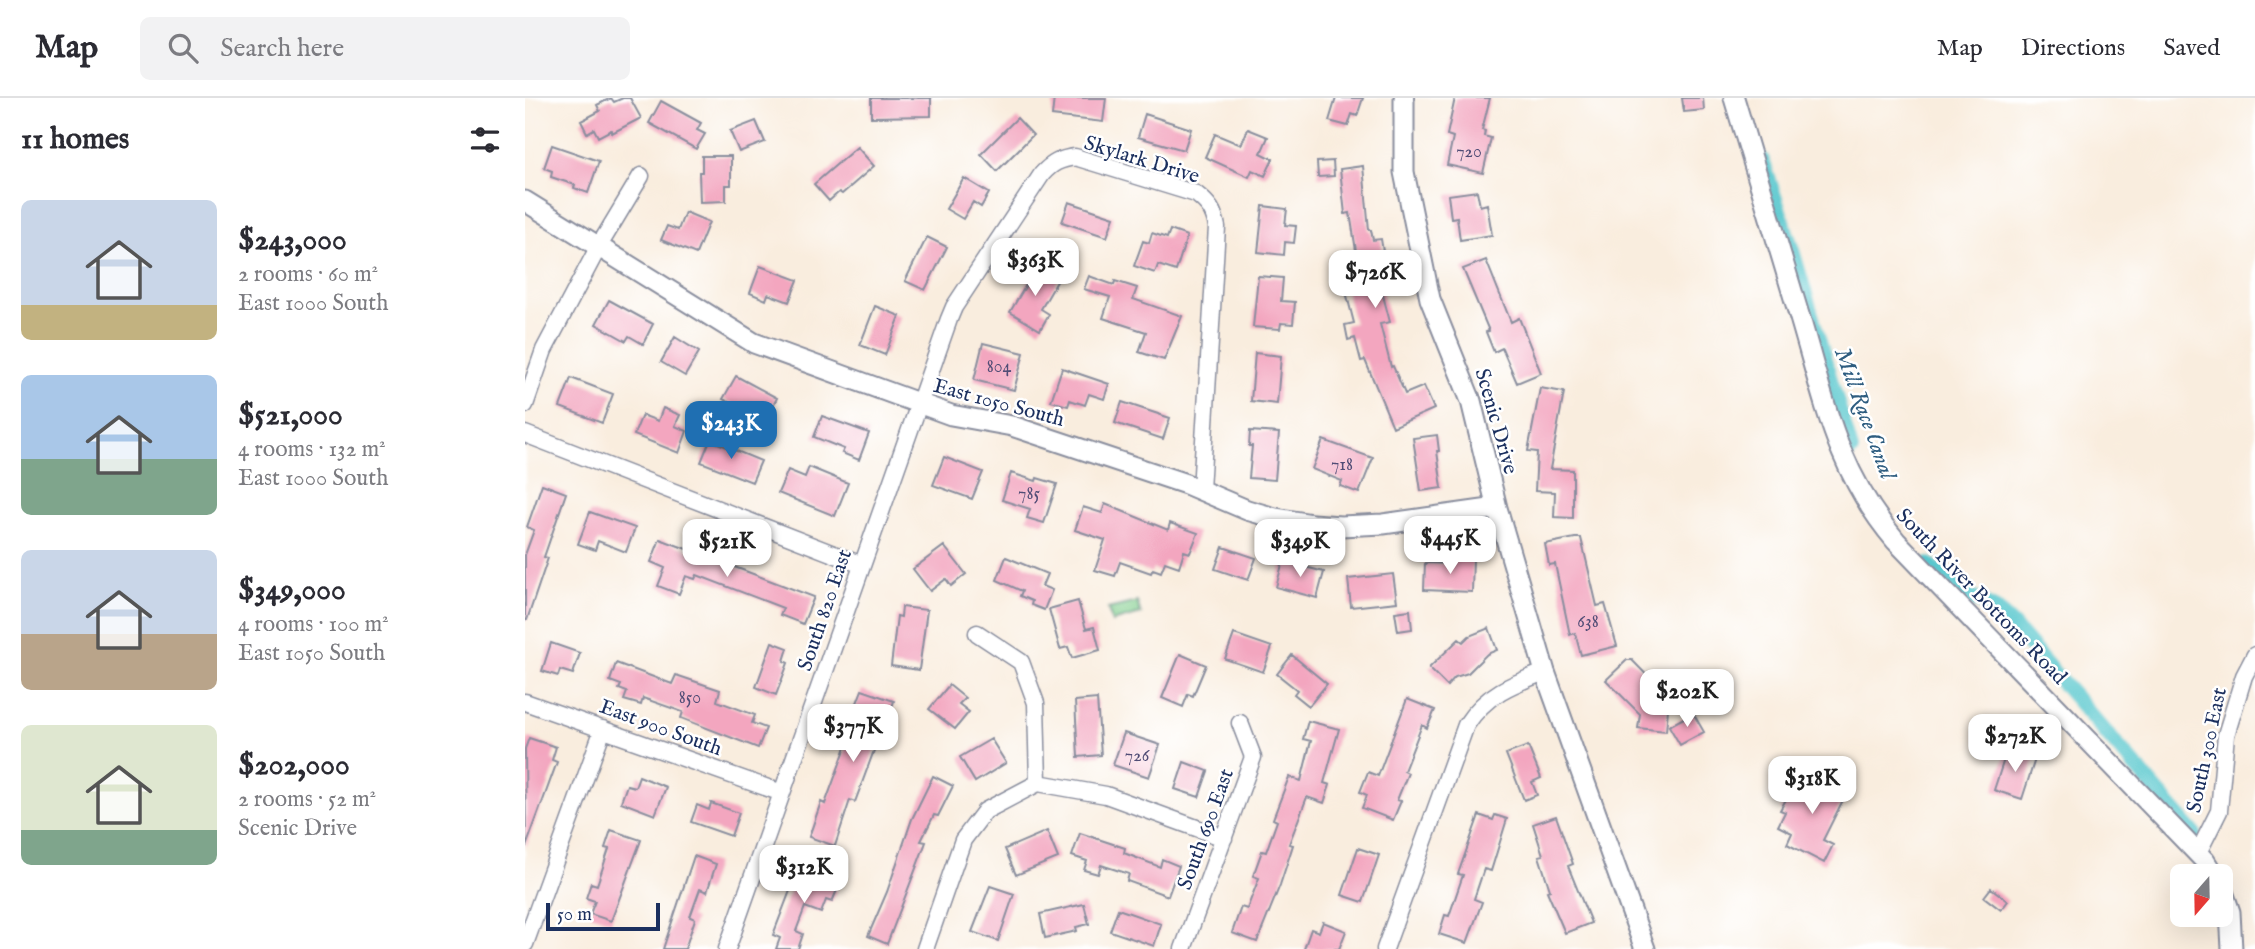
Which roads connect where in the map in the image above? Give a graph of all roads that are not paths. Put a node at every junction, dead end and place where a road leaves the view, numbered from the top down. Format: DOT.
graph roads {
  1 [pos="1404,98"];
  2 [pos="1734,98"];
  3 [pos="641,177"];
  4 [pos="525,201"];
  5 [pos="599,246"];
  6 [pos="917,404"];
  7 [pos="525,405"];
  8 [pos="525,434"];
  9 [pos="1201,490"];
  10 [pos="1497,508"];
  11 [pos="862,565"];
  12 [pos="977,633"];
  13 [pos="2255,655"];
  14 [pos="1545,672"];
  15 [pos="525,702"];
  16 [pos="1240,723"];
  17 [pos="603,729"];
  18 [pos="1038,783"];
  19 [pos="782,793"];
  20 [pos="1224,838"];
  21 [pos="2197,853"];
  22 [pos="2205,864"];
  23 [pos="2230,928"];
  24 [pos="525,944"];
  25 [pos="727,949"];
  26 [pos="925,949"];
  27 [pos="1183,949"];
  28 [pos="1385,949"];
  29 [pos="1645,949"];
  30 [pos="2232,949"];
  1 -- 10 [label="street, Scenic Drive"];
  2 -- 21 [label="street, South River Bottoms Road"];
  3 -- 5 [label="street"];
  4 -- 5 [label="street, East 1050 South"];
  5 -- 6 [label="street, East 1050 South"];
  5 -- 7 [label="street"];
  6 -- 9 [label="street, East 1050 South"];
  6 -- 9 [label="street, Skylark Drive"];
  6 -- 11 [label="street, South 820 East"];
  8 -- 11 [label="street"];
  9 -- 10 [label="street, East 1050 South"];
  10 -- 14 [label="street, Scenic Drive"];
  11 -- 19 [label="street, South 820 East"];
  12 -- 18 [label="street"];
  13 -- 21 [label="street, South 300 East"];
  14 -- 28 [label="street"];
  14 -- 29 [label="street, Scenic Drive"];
  15 -- 17 [label="street, East 900 South"];
  16 -- 20 [label="street, South 690 East"];
  17 -- 19 [label="street, East 900 South"];
  17 -- 24 [label="street"];
  18 -- 20 [label="street"];
  18 -- 26 [label="street"];
  19 -- 25 [label="street, South 820 East"];
  20 -- 27 [label="street, South 690 East"];
  21 -- 22 [label="street, South River Bottoms Road"];
  23 -- 30 [label="street"];
}
